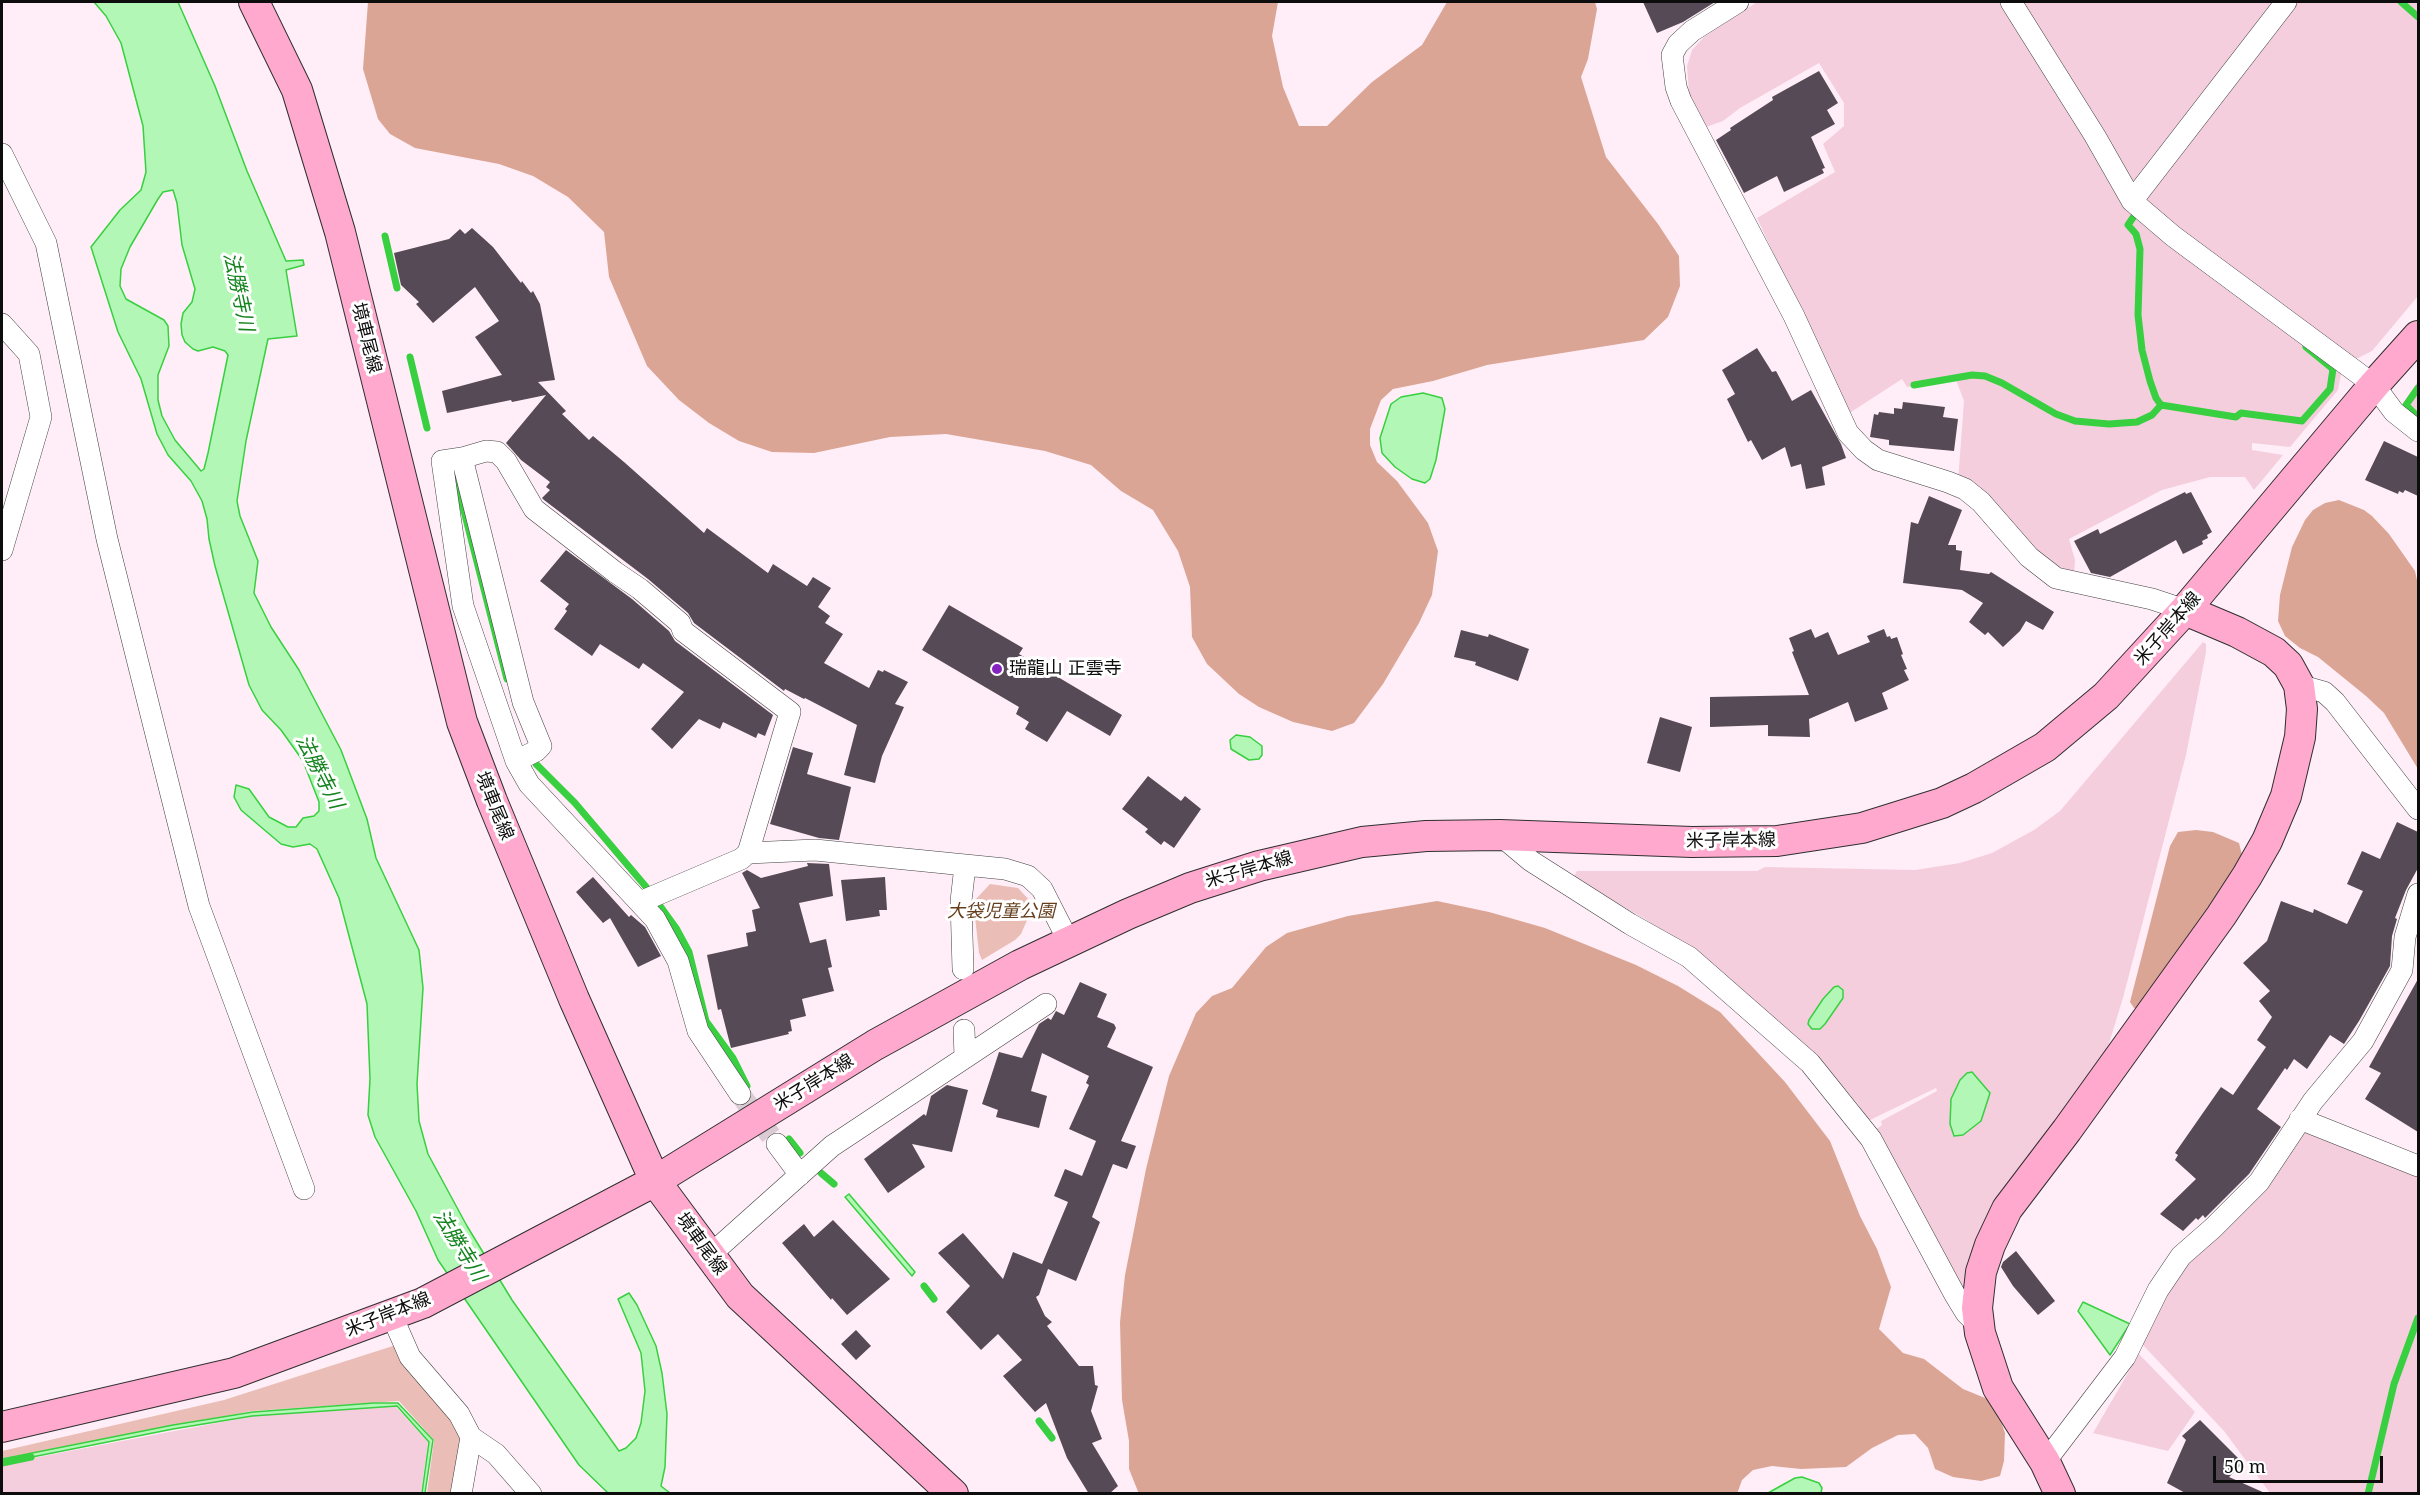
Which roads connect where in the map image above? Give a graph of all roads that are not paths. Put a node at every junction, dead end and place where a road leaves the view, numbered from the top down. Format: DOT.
graph roads {
  1 [pos="254,2"];
  2 [pos="1738,2"];
  3 [pos="2011,2"];
  4 [pos="2286,2"];
  5 [pos="2,154"];
  6 [pos="2132,201"];
  7 [pos="2,324"];
  8 [pos="2418,336"];
  9 [pos="2374,386"];
  10 [pos="2418,431"];
  11 [pos="462,458"];
  12 [pos="2,550"];
  13 [pos="2185,610"];
  14 [pos="2299,685"];
  15 [pos="526,756"];
  16 [pos="2418,809"];
  17 [pos="1500,835"];
  18 [pos="748,853"];
  19 [pos="965,866"];
  20 [pos="2418,894"];
  21 [pos="648,898"];
  22 [pos="1069,942"];
  23 [pos="963,969"];
  24 [pos="1046,1004"];
  25 [pos="964,1030"];
  26 [pos="965,1056"];
  27 [pos="740,1094"];
  28 [pos="2300,1119"];
  29 [pos="777,1144"];
  30 [pos="2418,1166"];
  31 [pos="800,1176"];
  32 [pos="655,1181"];
  33 [pos="304,1189"];
  34 [pos="710,1255"];
  35 [pos="392,1316"];
  36 [pos="1979,1326"];
  37 [pos="2,1427"];
  38 [pos="471,1437"];
  39 [pos="2045,1462"];
  40 [pos="461,1494"];
  41 [pos="531,1494"];
  42 [pos="952,1494"];
  43 [pos="2060,1494"];
  1 -- 32 [label="main road, 境車尾線"];
  2 -- 13 [label="street"];
  3 -- 6 [label="street"];
  4 -- 6 [label="street"];
  5 -- 33 [label="street"];
  6 -- 9 [label="street"];
  7 -- 12 [label="street"];
  8 -- 9 [label="main road, 米子岸本線"];
  9 -- 10 [label="street"];
  9 -- 13 [label="main road, 米子岸本線"];
  11 -- 15 [label="street"];
  11 -- 15 [label="street"];
  11 -- 18 [label="street"];
  13 -- 14 [label="main road"];
  13 -- 17 [label="main road, 米子岸本線"];
  14 -- 16 [label="street"];
  14 -- 36 [label="main road"];
  15 -- 21 [label="street"];
  17 -- 22 [label="main road, 米子岸本線"];
  17 -- 36 [label="street"];
  18 -- 19 [label="street"];
  18 -- 21 [label="street"];
  19 -- 22 [label="street"];
  19 -- 23 [label="street"];
  20 -- 28 [label="street"];
  21 -- 27 [label="street"];
  22 -- 32 [label="main road, 米子岸本線"];
  24 -- 26 [label="street"];
  25 -- 26 [label="street"];
  26 -- 31 [label="street"];
  28 -- 30 [label="street"];
  28 -- 39 [label="street"];
  29 -- 31 [label="street"];
  31 -- 34 [label="street"];
  32 -- 34 [label="main road, 境車尾線"];
  32 -- 35 [label="main road, 米子岸本線"];
  34 -- 42 [label="main road, 境車尾線"];
  35 -- 37 [label="main road, 米子岸本線"];
  35 -- 38 [label="street"];
  36 -- 39 [label="main road"];
  38 -- 40 [label="street"];
  38 -- 41 [label="street"];
  39 -- 43 [label="main road"];
}
